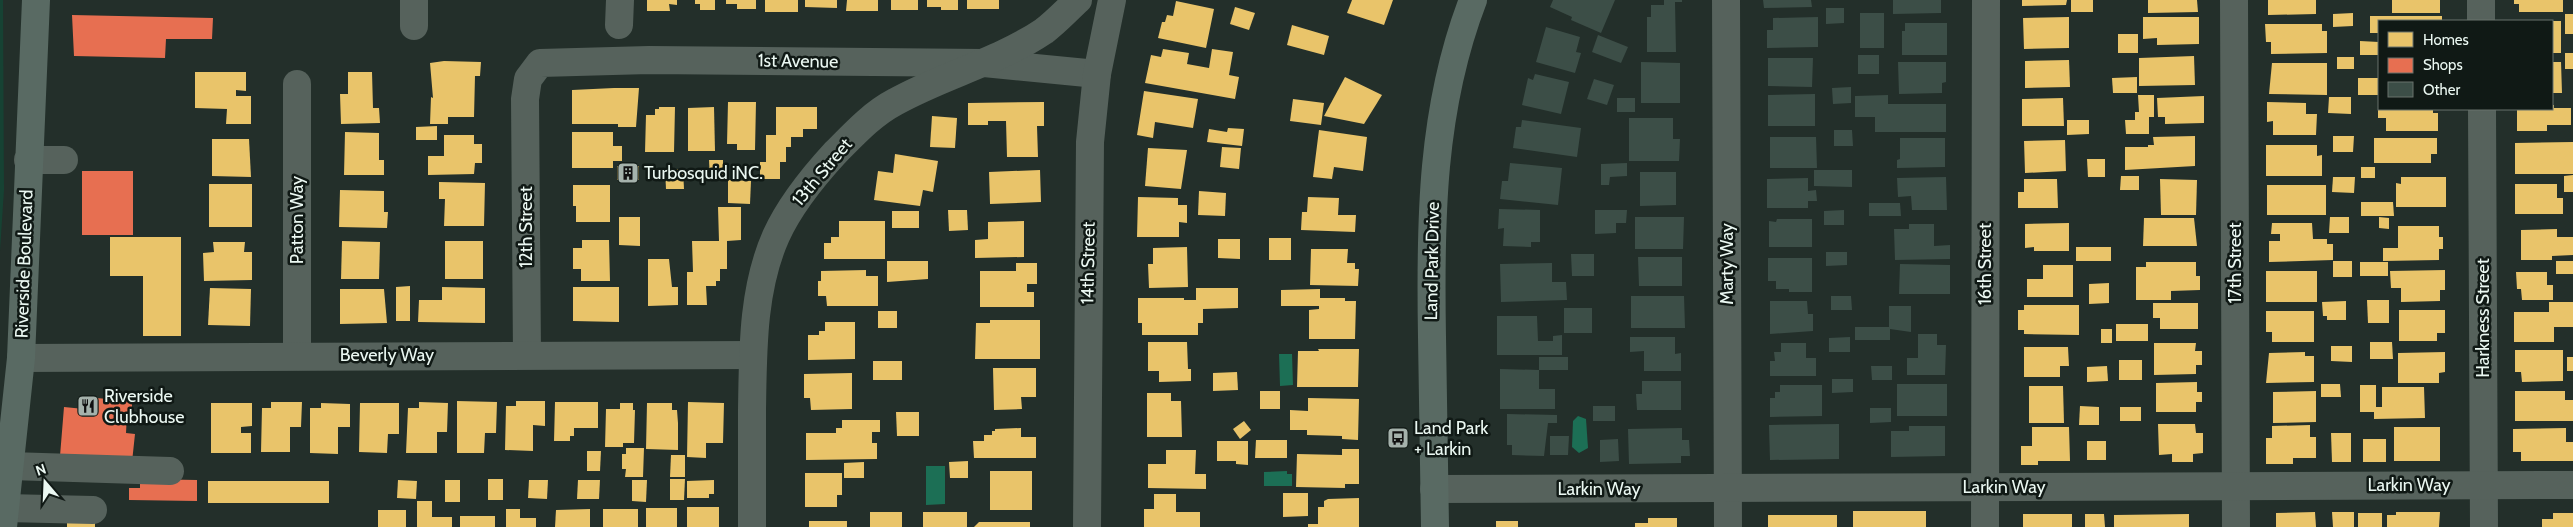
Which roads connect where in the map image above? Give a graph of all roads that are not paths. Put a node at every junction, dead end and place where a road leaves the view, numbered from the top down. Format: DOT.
graph roads {
  1 [pos="36,0"];
  2 [pos="1078,0"];
  3 [pos="1112,0"];
  4 [pos="1473,0"];
  5 [pos="1726,0"];
  6 [pos="1986,0"];
  7 [pos="2234,0"];
  8 [pos="2481,0"];
  9 [pos="2481,20"];
  10 [pos="984,63"];
  11 [pos="1097,74"];
  12 [pos="297,84"];
  13 [pos="525,99"];
  14 [pos="2482,110"];
  15 [pos="28,160"];
  16 [pos="64,160"];
  17 [pos="527,355"];
  18 [pos="752,355"];
  19 [pos="297,356"];
  20 [pos="21,358"];
  21 [pos="10,466"];
  22 [pos="170,471"];
  23 [pos="2484,485"];
  24 [pos="2573,485"];
  25 [pos="2236,486"];
  26 [pos="1985,487"];
  27 [pos="1434,489"];
  28 [pos="1728,489"];
  29 [pos="93,510"];
  30 [pos="4,518"];
  31 [pos="752,527"];
  32 [pos="1087,527"];
  33 [pos="1434,527"];
  34 [pos="1728,527"];
  35 [pos="1985,527"];
  36 [pos="2236,527"];
  37 [pos="2484,527"];
  1 -- 15 [label="main road, Riverside Boulevard"];
  2 -- 10 [label="street, 13th Street"];
  3 -- 11 [label="street, 14th Street"];
  4 -- 27 [label="main road, Land Park Drive"];
  5 -- 28 [label="street, Marty Way"];
  6 -- 26 [label="street, 16th Street"];
  7 -- 25 [label="street, 17th Street"];
  8 -- 9 [label="street"];
  10 -- 11 [label="street, 1st Avenue"];
  10 -- 13 [label="street, 1st Avenue"];
  10 -- 18 [label="street, 13th Street"];
  11 -- 32 [label="street, 14th Street"];
  12 -- 19 [label="street, Patton Way"];
  13 -- 17 [label="street, 12th Street"];
  14 -- 23 [label="street, Harkness Street"];
  15 -- 16 [label="street"];
  15 -- 20 [label="main road, Riverside Boulevard"];
  17 -- 18 [label="street, Beverly Way"];
  17 -- 19 [label="street, Beverly Way"];
  18 -- 31 [label="street, 13th Street"];
  19 -- 20 [label="street, Beverly Way"];
  20 -- 21 [label="main road, Riverside Boulevard"];
  21 -- 22 [label="street"];
  21 -- 30 [label="main road, Riverside Boulevard"];
  23 -- 24 [label="street, Larkin Way"];
  23 -- 25 [label="street, Larkin Way"];
  23 -- 37 [label="street, Harkness Street"];
  25 -- 26 [label="street, Larkin Way"];
  25 -- 36 [label="street, 17th Street"];
  26 -- 28 [label="street, Larkin Way"];
  26 -- 35 [label="street, 16th Street"];
  27 -- 28 [label="street, Larkin Way"];
  27 -- 33 [label="main road, Land Park Drive"];
  28 -- 34 [label="street, Marty Way"];
  29 -- 30 [label="street"];
}
